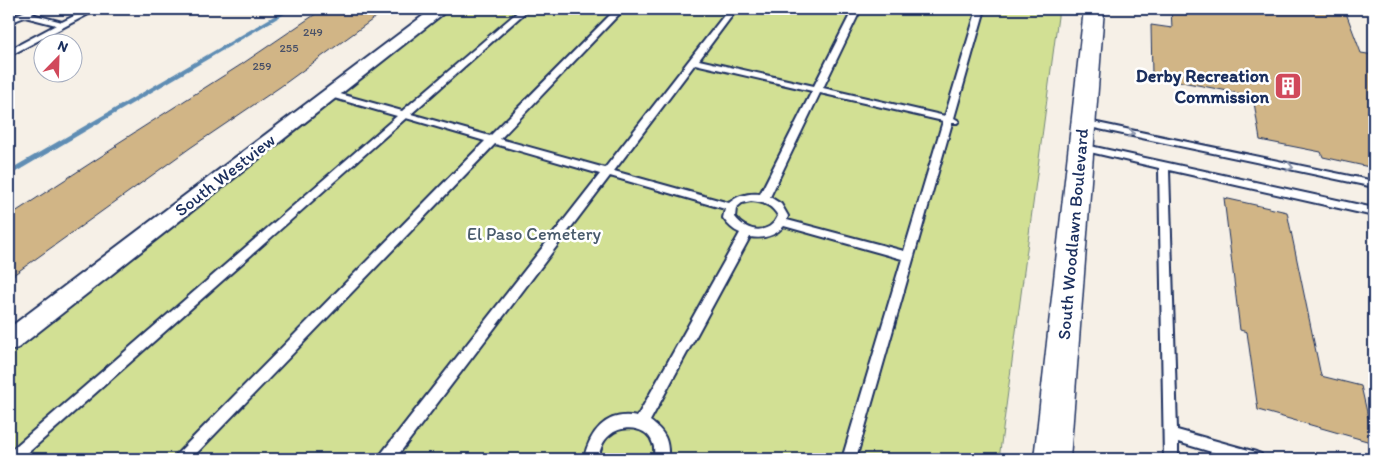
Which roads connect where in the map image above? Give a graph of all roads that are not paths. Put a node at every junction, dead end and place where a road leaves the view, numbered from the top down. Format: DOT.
graph roads {
  1 [pos="35,9"];
  2 [pos="94,9"];
  3 [pos="441,9"];
  4 [pos="525,9"];
  5 [pos="620,9"];
  6 [pos="733,9"];
  7 [pos="857,9"];
  8 [pos="982,9"];
  9 [pos="1094,9"];
  10 [pos="25,14"];
  11 [pos="9,21"];
  12 [pos="63,25"];
  13 [pos="9,53"];
  14 [pos="694,61"];
  15 [pos="816,90"];
  16 [pos="330,94"];
  17 [pos="404,115"];
  18 [pos="951,121"];
  19 [pos="1082,135"];
  20 [pos="494,140"];
  21 [pos="1164,166"];
  22 [pos="608,172"];
  23 [pos="1374,184"];
  24 [pos="764,198"];
  25 [pos="731,206"];
  26 [pos="1374,212"];
  27 [pos="782,222"];
  28 [pos="746,233"];
  29 [pos="908,257"];
  30 [pos="9,341"];
  31 [pos="641,423"];
  32 [pos="1171,434"];
  33 [pos="11,459"];
  34 [pos="182,459"];
  35 [pos="386,459"];
  36 [pos="591,459"];
  37 [pos="661,459"];
  38 [pos="849,459"];
  39 [pos="1052,459"];
  40 [pos="1171,459"];
  41 [pos="1256,459"];
  1 -- 10 [label="lane"];
  2 -- 12 [label="lane"];
  3 -- 16 [label="street, South Westview"];
  4 -- 17 [label="lane"];
  5 -- 20 [label="lane"];
  6 -- 14 [label="lane"];
  7 -- 15 [label="lane"];
  8 -- 18 [label="lane"];
  9 -- 19 [label="street, South Woodlawn Boulevard"];
  10 -- 11 [label="lane"];
  10 -- 12 [label="lane"];
  12 -- 13 [label="lane"];
  14 -- 15 [label="lane"];
  14 -- 22 [label="lane"];
  15 -- 18 [label="lane"];
  15 -- 24 [label="lane"];
  16 -- 17 [label="lane"];
  16 -- 30 [label="street, South Westview"];
  17 -- 20 [label="lane"];
  17 -- 33 [label="lane"];
  18 -- 29 [label="lane"];
  19 -- 21 [label="lane"];
  19 -- 23 [label="lane, one-way"];
  19 -- 39 [label="street, South Woodlawn Boulevard"];
  20 -- 22 [label="lane"];
  20 -- 34 [label="lane"];
  21 -- 26 [label="lane"];
  21 -- 32 [label="lane"];
  22 -- 25 [label="lane"];
  22 -- 35 [label="lane"];
  24 -- 25 [label="lane"];
  24 -- 27 [label="lane"];
  25 -- 28 [label="lane"];
  27 -- 28 [label="lane"];
  27 -- 29 [label="lane"];
  28 -- 31 [label="lane"];
  29 -- 38 [label="lane"];
  31 -- 36 [label="lane"];
  31 -- 37 [label="lane"];
  32 -- 40 [label="lane"];
  32 -- 41 [label="lane"];
}
